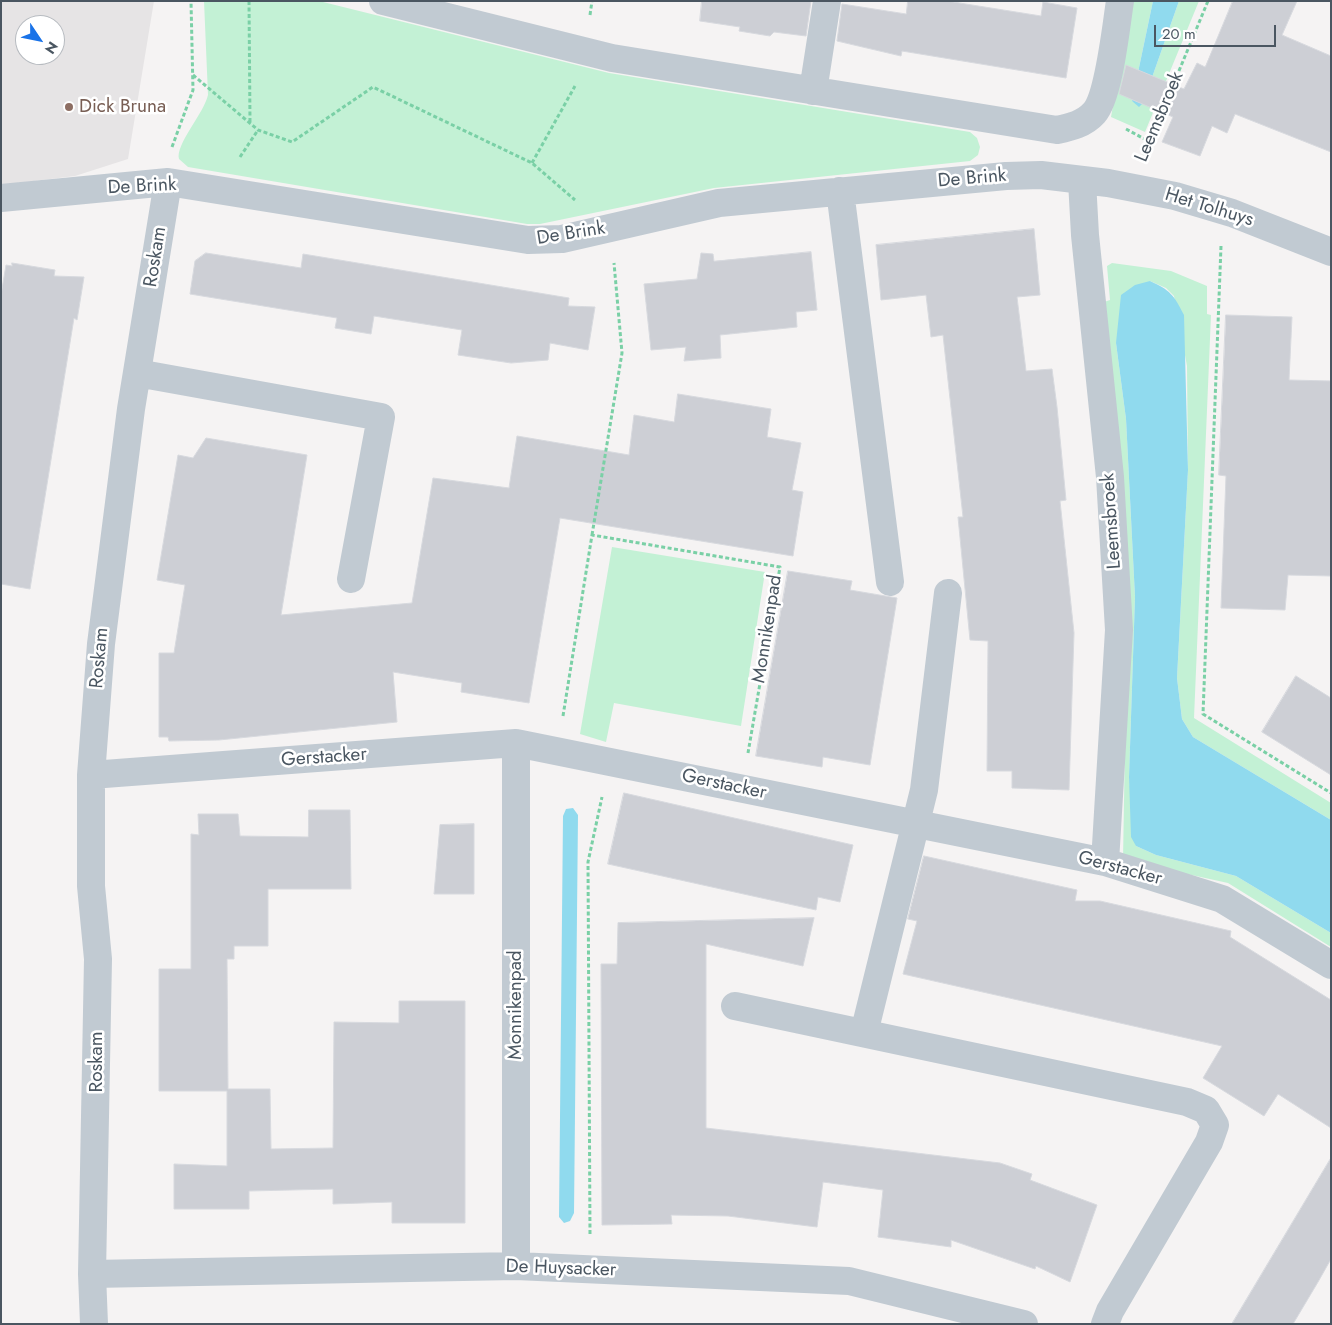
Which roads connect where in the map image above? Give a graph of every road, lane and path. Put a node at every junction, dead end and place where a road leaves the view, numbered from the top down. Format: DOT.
graph roads {
  1 [pos="191,1"];
  2 [pos="249,1"];
  3 [pos="383,1"];
  4 [pos="827,1"];
  5 [pos="1120,1"];
  6 [pos="1208,1"];
  7 [pos="585,50"];
  8 [pos="193,75"];
  9 [pos="813,91"];
  10 [pos="250,122"];
  11 [pos="532,163"];
  12 [pos="1082,181"];
  13 [pos="168,182"];
  14 [pos="1131,186"];
  15 [pos="840,191"];
  16 [pos="1,198"];
  17 [pos="1232,212"];
  18 [pos="609,228"];
  19 [pos="1331,252"];
  20 [pos="137,373"];
  21 [pos="592,535"];
  22 [pos="350,579"];
  23 [pos="890,582"];
  24 [pos="948,593"];
  25 [pos="516,743"];
  26 [pos="557,751"];
  27 [pos="609,762"];
  28 [pos="91,775"];
  29 [pos="742,789"];
  30 [pos="1331,793"];
  31 [pos="917,824"];
  32 [pos="1105,862"];
  33 [pos="1331,965"];
  34 [pos="735,1006"];
  35 [pos="864,1032"];
  36 [pos="516,1266"];
  37 [pos="590,1270"];
  38 [pos="92,1274"];
  39 [pos="94,1324"];
  40 [pos="1024,1324"];
  41 [pos="1105,1324"];
  1 -- 8 [label="path"];
  2 -- 10 [label="path"];
  3 -- 7 [label="street"];
  4 -- 9 [label="street"];
  5 -- 9 [label="street"];
  6 -- 14 [label="path, Leemsbroek"];
  7 -- 9 [label="street"];
  7 -- 11 [label="path"];
  8 -- 10 [label="path"];
  8 -- 13 [label="path"];
  10 -- 11 [label="path"];
  11 -- 18 [label="path"];
  12 -- 14 [label="street, Het Tolhuys"];
  12 -- 15 [label="street, De Brink"];
  12 -- 32 [label="street, Leemsbroek"];
  13 -- 16 [label="street, De Brink"];
  13 -- 18 [label="street, De Brink"];
  13 -- 20 [label="street, Roskam"];
  14 -- 17 [label="street, Het Tolhuys"];
  15 -- 18 [label="street, De Brink"];
  15 -- 23 [label="street"];
  17 -- 19 [label="street, Het Tolhuys"];
  17 -- 30 [label="path"];
  18 -- 21 [label="path"];
  20 -- 22 [label="street"];
  20 -- 28 [label="street, Roskam"];
  21 -- 26 [label="path"];
  21 -- 29 [label="path, Monnikenpad"];
  24 -- 31 [label="street"];
  25 -- 26 [label="street, Gerstacker"];
  25 -- 28 [label="street, Gerstacker"];
  25 -- 36 [label="street, Monnikenpad"];
  26 -- 27 [label="street, Gerstacker"];
  27 -- 29 [label="street, Gerstacker"];
  27 -- 37 [label="path"];
  28 -- 38 [label="street, Roskam"];
  29 -- 31 [label="street, Gerstacker"];
  31 -- 32 [label="street, Gerstacker"];
  31 -- 35 [label="street"];
  32 -- 33 [label="street, Gerstacker"];
  34 -- 35 [label="street"];
  35 -- 41 [label="street"];
  36 -- 37 [label="street, De Huysacker"];
  36 -- 38 [label="street, De Huysacker"];
  37 -- 40 [label="street, De Huysacker"];
  38 -- 39 [label="street, Roskam"];
}
